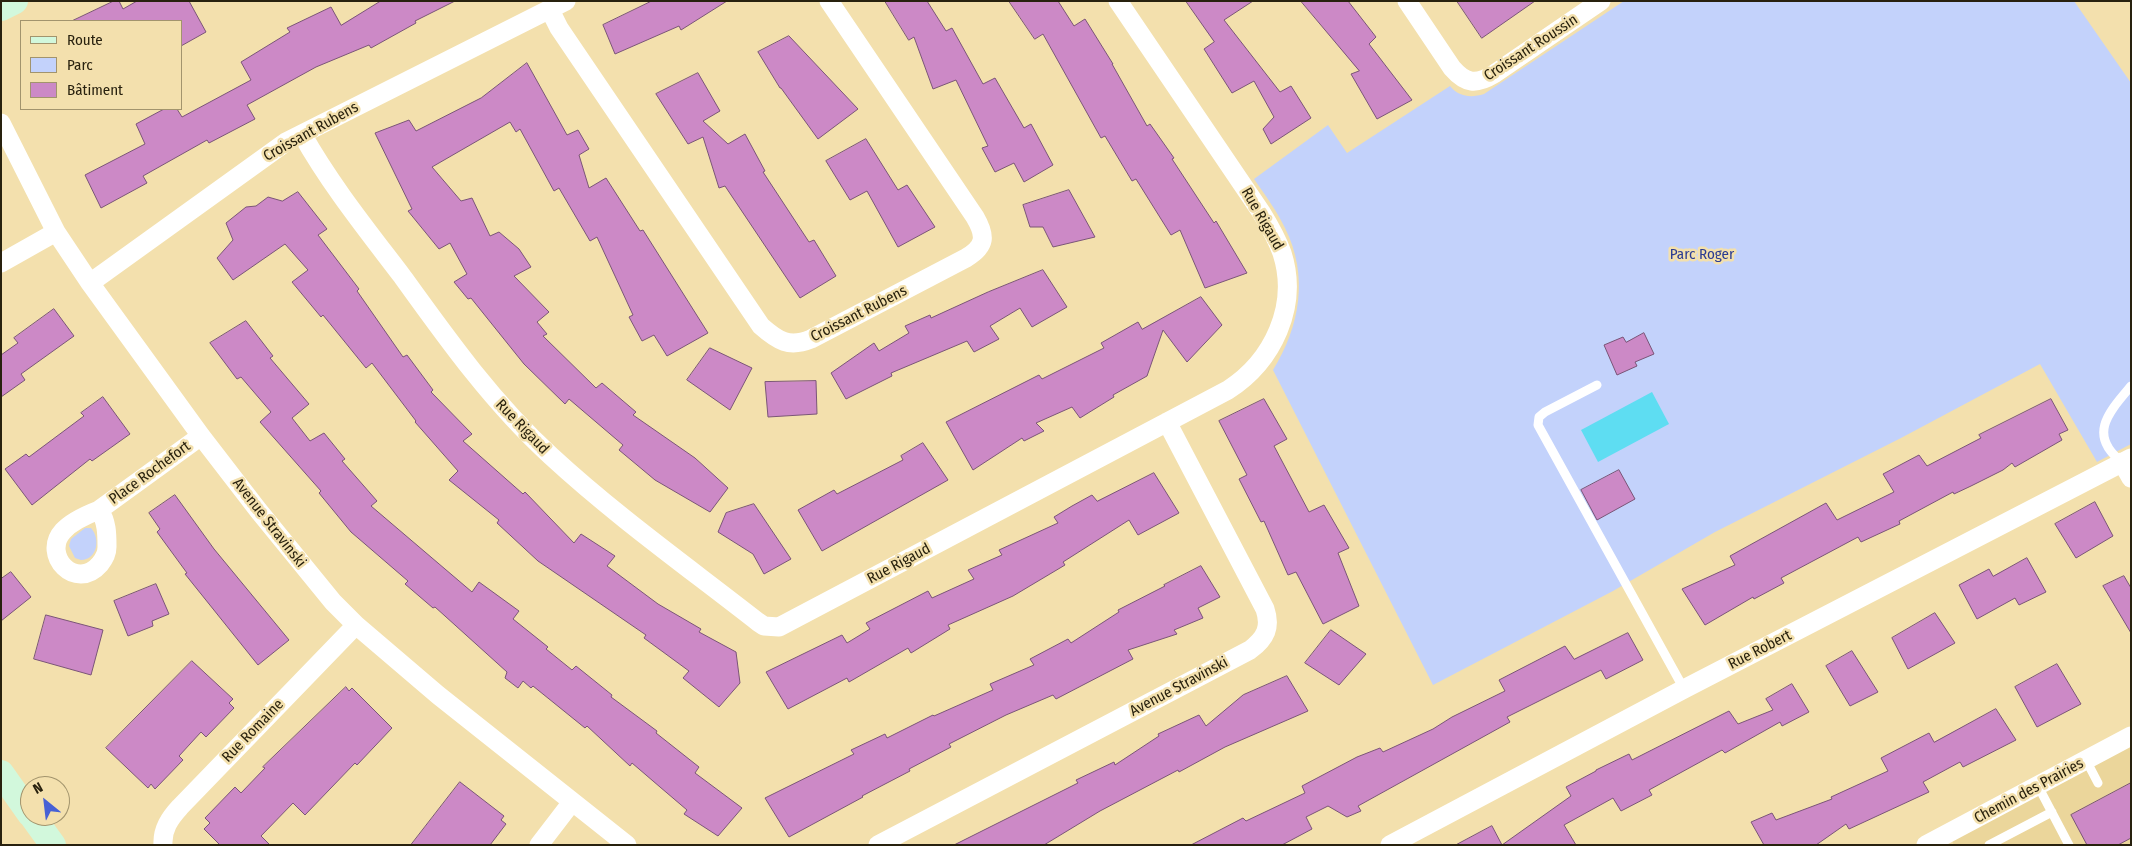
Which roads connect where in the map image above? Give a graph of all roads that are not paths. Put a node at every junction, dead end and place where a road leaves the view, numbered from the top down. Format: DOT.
graph roads {
  1 [pos="15,1"];
  2 [pos="829,1"];
  3 [pos="1118,1"];
  4 [pos="1407,1"];
  5 [pos="1601,1"];
  6 [pos="558,5"];
  7 [pos="1,8"];
  8 [pos="1,123"];
  9 [pos="302,134"];
  10 [pos="56,232"];
  11 [pos="1,263"];
  12 [pos="90,283"];
  13 [pos="1597,385"];
  14 [pos="2131,386"];
  15 [pos="1167,422"];
  16 [pos="201,436"];
  17 [pos="2128,466"];
  18 [pos="99,510"];
  19 [pos="356,625"];
  20 [pos="1684,689"];
  21 [pos="2131,736"];
  22 [pos="2086,760"];
  23 [pos="1,773"];
  24 [pos="2098,783"];
  25 [pos="2038,786"];
  26 [pos="20,800"];
  27 [pos="572,802"];
  28 [pos="2052,812"];
  29 [pos="39,826"];
  30 [pos="52,845"];
  31 [pos="162,845"];
  32 [pos="539,845"];
  33 [pos="627,845"];
  34 [pos="878,845"];
  35 [pos="1390,845"];
  36 [pos="1926,845"];
  37 [pos="1989,845"];
  38 [pos="2069,845"];
  1 -- 7 [label="main road"];
  2 -- 6 [label="street, Croissant Rubens"];
  3 -- 15 [label="street, Rue Rigaud"];
  4 -- 5 [label="street, Croissant Roussin"];
  6 -- 9 [label="street, Croissant Rubens"];
  8 -- 10 [label="street, Avenue Stravinski"];
  9 -- 12 [label="street, Croissant Rubens"];
  9 -- 15 [label="street, Rue Rigaud"];
  10 -- 11 [label="street"];
  10 -- 12 [label="street, Avenue Stravinski"];
  12 -- 16 [label="street, Avenue Stravinski"];
  13 -- 20 [label="lane"];
  14 -- 17 [label="lane"];
  15 -- 34 [label="street, Avenue Stravinski"];
  16 -- 18 [label="street, Place Rochefort"];
  16 -- 19 [label="street, Avenue Stravinski"];
  17 -- 20 [label="street, Rue Robert"];
  19 -- 27 [label="street, Avenue Stravinski"];
  19 -- 31 [label="street, Rue Romaine"];
  20 -- 35 [label="street, Rue Robert"];
  21 -- 22 [label="street, Chemin des Prairies"];
  22 -- 24 [label="lane"];
  22 -- 25 [label="street, Chemin des Prairies"];
  23 -- 26 [label="main road"];
  25 -- 28 [label="lane"];
  25 -- 36 [label="street, Chemin des Prairies"];
  27 -- 32 [label="street"];
  27 -- 33 [label="street, Avenue Stravinski"];
  28 -- 37 [label="lane"];
  28 -- 38 [label="lane"];
  29 -- 30 [label="main road"];
}
